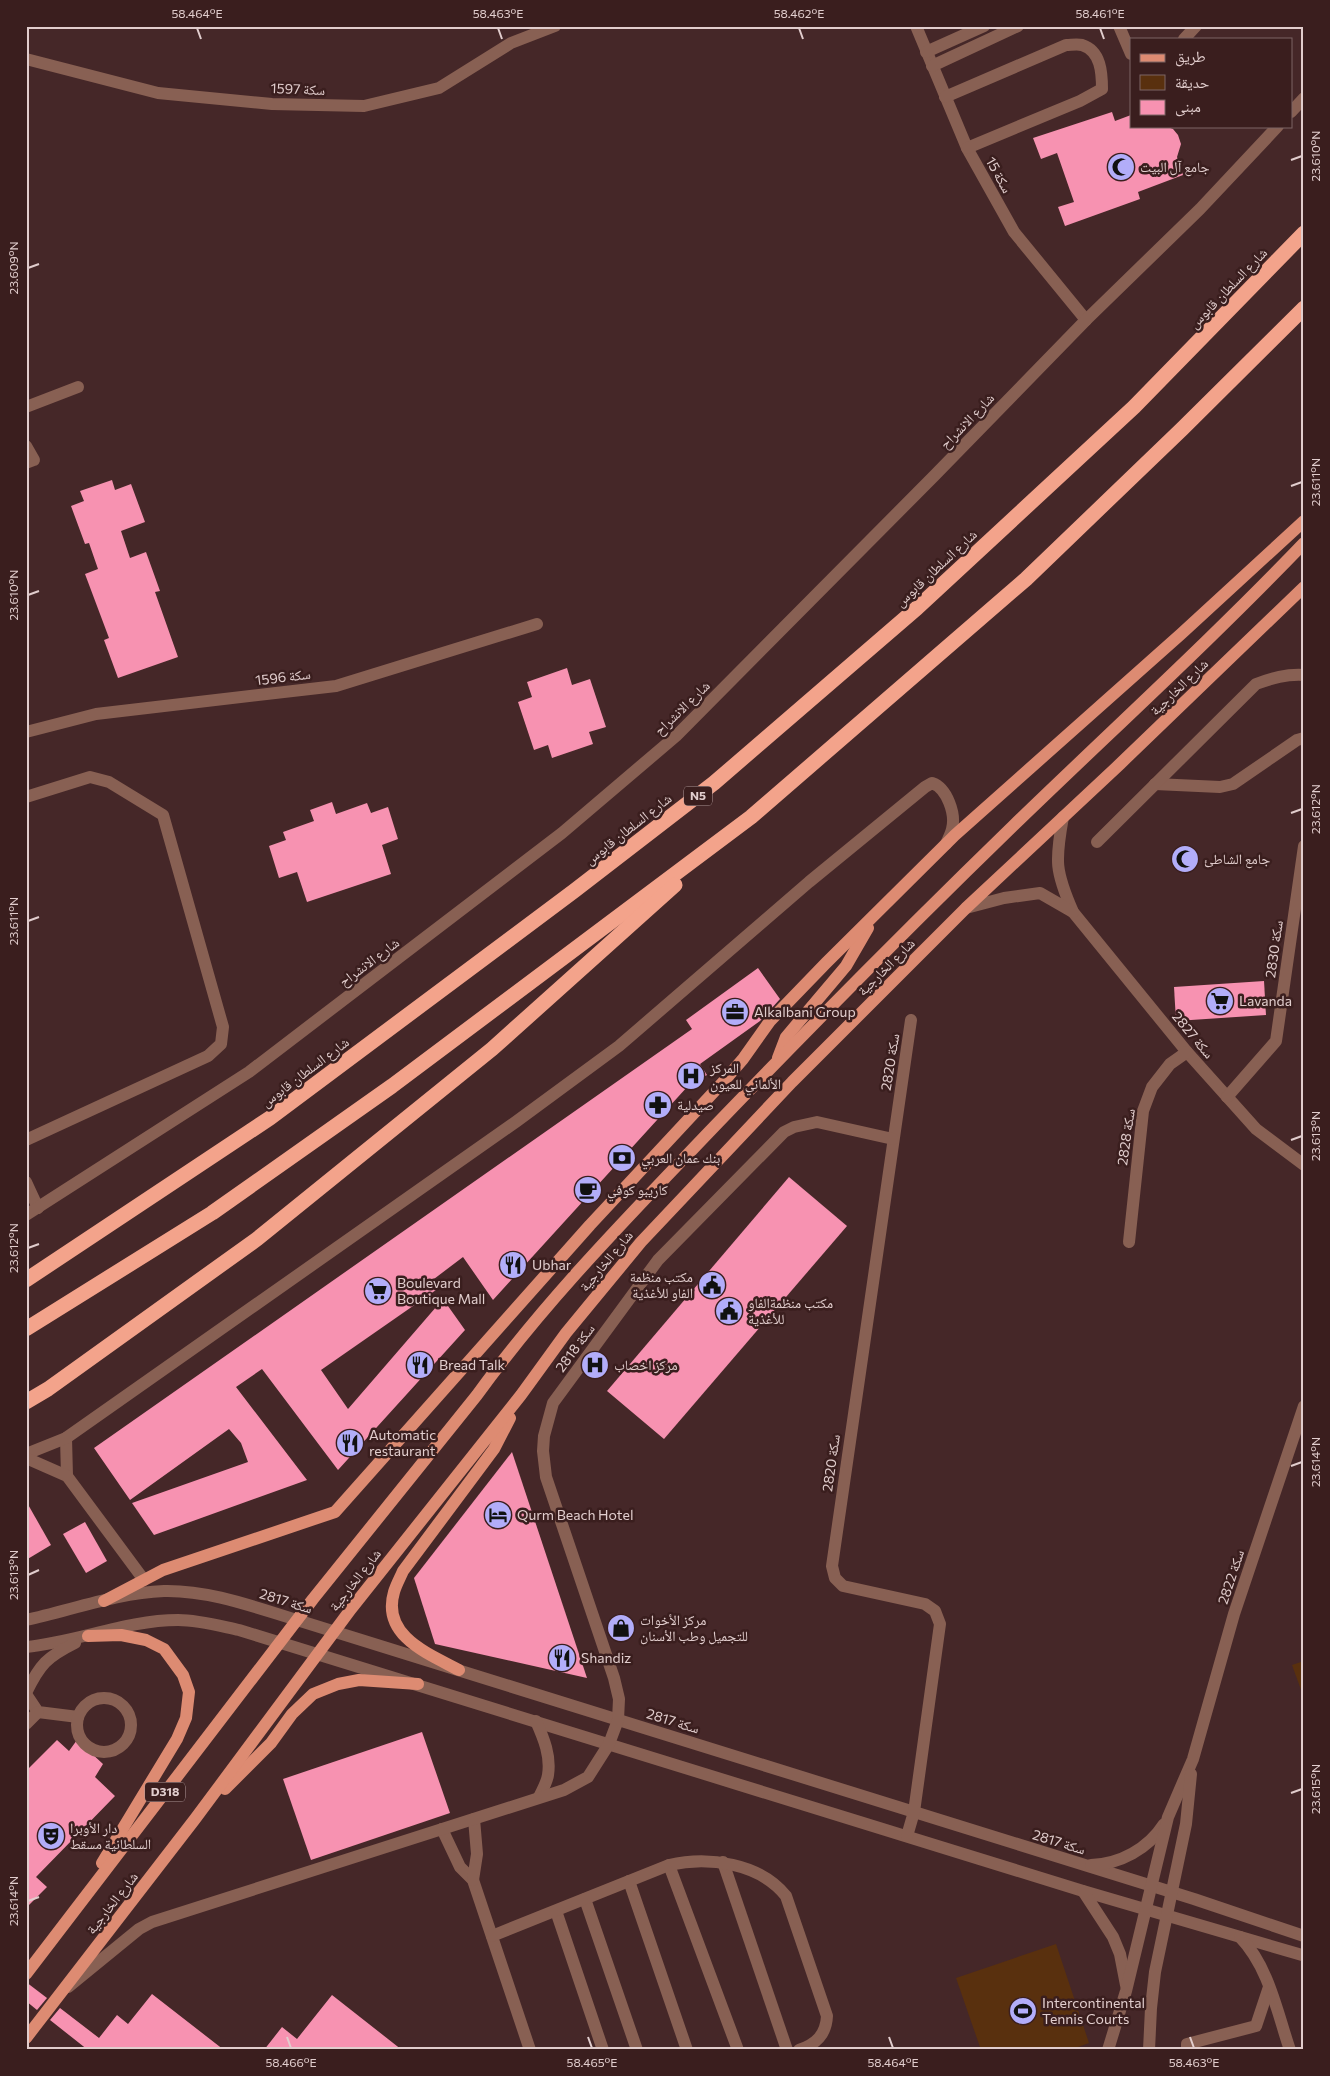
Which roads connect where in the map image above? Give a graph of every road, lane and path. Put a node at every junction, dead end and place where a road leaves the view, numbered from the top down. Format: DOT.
graph roads {
  1 [pos="555,26"];
  2 [pos="916,26"];
  3 [pos="984,26"];
  4 [pos="1018,26"];
  5 [pos="1119,26"];
  6 [pos="1196,26"];
  7 [pos="1185,38"];
  8 [pos="926,52"];
  9 [pos="1130,52"];
  10 [pos="26,58"];
  11 [pos="932,66"];
  12 [pos="945,97"];
  13 [pos="1304,98"];
  14 [pos="1292,111"];
  15 [pos="1276,128"];
  16 [pos="967,148"];
  17 [pos="1304,233"];
  18 [pos="1304,308"];
  19 [pos="1086,320"];
  20 [pos="78,387"];
  21 [pos="26,407"];
  22 [pos="26,446"];
  23 [pos="26,463"];
  24 [pos="1304,521"];
  25 [pos="1304,543"];
  26 [pos="1304,587"];
  27 [pos="537,624"];
  28 [pos="1304,675"];
  29 [pos="26,732"];
  30 [pos="1304,738"];
  31 [pos="1156,784"];
  32 [pos="26,796"];
  33 [pos="751,817"];
  34 [pos="1063,817"];
  35 [pos="1097,842"];
  36 [pos="1304,846"];
  37 [pos="944,847"];
  38 [pos="966,908"];
  39 [pos="1073,912"];
  40 [pos="877,913"];
  41 [pos="912,1020"];
  42 [pos="1187,1052"];
  43 [pos="776,1062"];
  44 [pos="1227,1097"];
  45 [pos="893,1139"];
  46 [pos="26,1140"];
  47 [pos="1304,1165"];
  48 [pos="26,1182"];
  49 [pos="32,1211"];
  50 [pos="1129,1242"];
  51 [pos="26,1280"];
  52 [pos="26,1329"];
  53 [pos="48,1389"];
  54 [pos="521,1395"];
  55 [pos="26,1402"];
  56 [pos="1304,1406"];
  57 [pos="26,1407"];
  58 [pos="66,1438"];
  59 [pos="26,1456"];
  60 [pos="68,1476"];
  61 [pos="144,1580"];
  62 [pos="104,1601"];
  63 [pos="26,1620"];
  64 [pos="297,1620"];
  65 [pos="333,1632"];
  66 [pos="88,1636"];
  67 [pos="280,1642"];
  68 [pos="26,1647"];
  69 [pos="317,1653"];
  70 [pos="458,1670"];
  71 [pos="418,1684"];
  72 [pos="26,1694"];
  73 [pos="38,1712"];
  74 [pos="78,1717"];
  75 [pos="618,1720"];
  76 [pos="536,1721"];
  77 [pos="26,1724"];
  78 [pos="609,1744"];
  79 [pos="1193,1759"];
  80 [pos="539,1797"];
  81 [pos="914,1812"];
  82 [pos="1168,1817"];
  83 [pos="195,1819"];
  84 [pos="474,1819"];
  85 [pos="442,1830"];
  86 [pos="907,1836"];
  87 [pos="723,1862"];
  88 [pos="669,1865"];
  89 [pos="1086,1866"];
  90 [pos="473,1880"];
  91 [pos="629,1881"];
  92 [pos="1151,1886"];
  93 [pos="1083,1891"];
  94 [pos="1173,1893"];
  95 [pos="585,1899"];
  96 [pos="1146,1910"];
  97 [pos="556,1911"];
  98 [pos="1168,1916"];
  99 [pos="68,1919"];
  100 [pos="492,1936"];
  101 [pos="1238,1936"];
  102 [pos="1304,1936"];
  103 [pos="1302,1955"];
  104 [pos="26,1974"];
  105 [pos="1269,1987"];
  106 [pos="1126,1990"];
  107 [pos="62,1992"];
  108 [pos="26,2038"];
  109 [pos="819,2044"];
  110 [pos="530,2050"];
  111 [pos="603,2050"];
  112 [pos="637,2050"];
  113 [pos="687,2050"];
  114 [pos="738,2050"];
  115 [pos="787,2050"];
  116 [pos="799,2050"];
  117 [pos="1108,2050"];
  118 [pos="1149,2050"];
  119 [pos="1187,2050"];
  120 [pos="1290,2050"];
  1 -- 10 [label="street, سكة 1597"];
  2 -- 8 [label="street, سكة 15"];
  3 -- 8 [label="street"];
  4 -- 11 [label="street"];
  5 -- 9 [label="street"];
  6 -- 7 [label="street"];
  8 -- 11 [label="street, سكة 15"];
  11 -- 12 [label="street, سكة 15"];
  12 -- 16 [label="street, سكة 15"];
  12 -- 16 [label="street"];
  13 -- 14 [label="street"];
  15 -- 19 [label="street, شارع الانشراح"];
  16 -- 19 [label="street, سكة 15"];
  17 -- 51 [label="highway, شارع السلطان قابوس / N5"];
  18 -- 33 [label="highway"];
  19 -- 49 [label="street, شارع الانشراح"];
  20 -- 21 [label="street"];
  22 -- 23 [label="street"];
  24 -- 37 [label="main road"];
  25 -- 43 [label="main road, شارع الخارجية / D318"];
  26 -- 34 [label="main road, شارع الخارجية / D318"];
  27 -- 29 [label="street, سكة 1596"];
  28 -- 31 [label="street"];
  30 -- 31 [label="street"];
  31 -- 35 [label="street"];
  32 -- 46 [label="street"];
  33 -- 52 [label="highway"];
  33 -- 53 [label="highway"];
  34 -- 38 [label="main road, شارع الخارجية / D318"];
  34 -- 39 [label="street, سكة 2827"];
  36 -- 44 [label="street, سكة 2830"];
  37 -- 40 [label="main road"];
  37 -- 58 [label="street"];
  38 -- 39 [label="street, سكة 2827"];
  38 -- 54 [label="main road, شارع الخارجية / D318"];
  39 -- 42 [label="street, سكة 2827"];
  40 -- 43 [label="main road"];
  40 -- 61 [label="main road"];
  41 -- 45 [label="street, سكة 2820"];
  42 -- 44 [label="street, سكة 2827"];
  42 -- 50 [label="street, سكة 2828"];
  43 -- 64 [label="main road, شارع الخارجية / D318"];
  44 -- 47 [label="street, سكة 2827"];
  45 -- 75 [label="street, سكة 2818"];
  45 -- 81 [label="street, سكة 2820"];
  48 -- 49 [label="street"];
  53 -- 55 [label="highway"];
  53 -- 57 [label="street"];
  54 -- 65 [label="main road, شارع الخارجية / D318"];
  54 -- 70 [label="main road"];
  56 -- 79 [label="street, سكة 2822"];
  58 -- 59 [label="street"];
  58 -- 60 [label="street"];
  59 -- 60 [label="street"];
  60 -- 61 [label="street"];
  61 -- 62 [label="main road"];
  62 -- 63 [label="street, سكة 2817"];
  62 -- 64 [label="street, سكة 2817"];
  64 -- 65 [label="street, سكة 2817"];
  64 -- 67 [label="main road, شارع الخارجية / D318"];
  65 -- 69 [label="main road, شارع الخارجية / D318"];
  65 -- 70 [label="street, سكة 2817"];
  66 -- 67 [label="street"];
  66 -- 68 [label="street"];
  66 -- 72 [label="street"];
  66 -- 99 [label="main road"];
  67 -- 69 [label="street"];
  67 -- 99 [label="main road, شارع الخارجية / D318"];
  69 -- 71 [label="street"];
  69 -- 83 [label="main road, شارع الخارجية / D318"];
  70 -- 75 [label="street, سكة 2817"];
  71 -- 76 [label="street"];
  71 -- 83 [label="main road"];
  72 -- 73 [label="street"];
  73 -- 74 [label="street"];
  73 -- 77 [label="street"];
  74 -- 74 [label="street"];
  75 -- 78 [label="street, سكة 2818"];
  75 -- 81 [label="street, سكة 2817"];
  76 -- 78 [label="street"];
  76 -- 80 [label="street"];
  78 -- 80 [label="street, سكة 2818"];
  78 -- 86 [label="street"];
  79 -- 82 [label="street, سكة 2822"];
  79 -- 94 [label="street, سكة 2822"];
  80 -- 84 [label="street, سكة 2818"];
  81 -- 86 [label="street, سكة 2820"];
  81 -- 89 [label="street, سكة 2817"];
  82 -- 89 [label="street"];
  82 -- 92 [label="street, سكة 2822"];
  83 -- 107 [label="main road, شارع الخارجية / D318"];
  84 -- 85 [label="street, سكة 2818"];
  84 -- 90 [label="street"];
  85 -- 90 [label="street"];
  85 -- 107 [label="street, سكة 2818"];
  86 -- 93 [label="street"];
  87 -- 88 [label="street"];
  87 -- 109 [label="street"];
  87 -- 115 [label="street"];
  88 -- 91 [label="street"];
  88 -- 114 [label="street"];
  89 -- 92 [label="street, سكة 2817"];
  90 -- 100 [label="street"];
  91 -- 95 [label="street"];
  91 -- 113 [label="street"];
  92 -- 94 [label="street, سكة 2817"];
  92 -- 96 [label="street, سكة 2822"];
  93 -- 96 [label="street"];
  93 -- 106 [label="street"];
  94 -- 98 [label="street, سكة 2822"];
  94 -- 102 [label="street, سكة 2817"];
  95 -- 97 [label="street"];
  95 -- 112 [label="street"];
  96 -- 98 [label="street"];
  96 -- 106 [label="street, سكة 2822"];
  97 -- 100 [label="street"];
  97 -- 111 [label="street"];
  98 -- 101 [label="street"];
  98 -- 118 [label="street, سكة 2822"];
  99 -- 104 [label="main road, شارع الخارجية / D318"];
  100 -- 110 [label="street"];
  101 -- 103 [label="street"];
  101 -- 105 [label="street"];
  105 -- 119 [label="street"];
  105 -- 120 [label="street"];
  106 -- 117 [label="street, سكة 2822"];
  107 -- 108 [label="main road, شارع الخارجية / D318"];
  109 -- 116 [label="street"];
}
